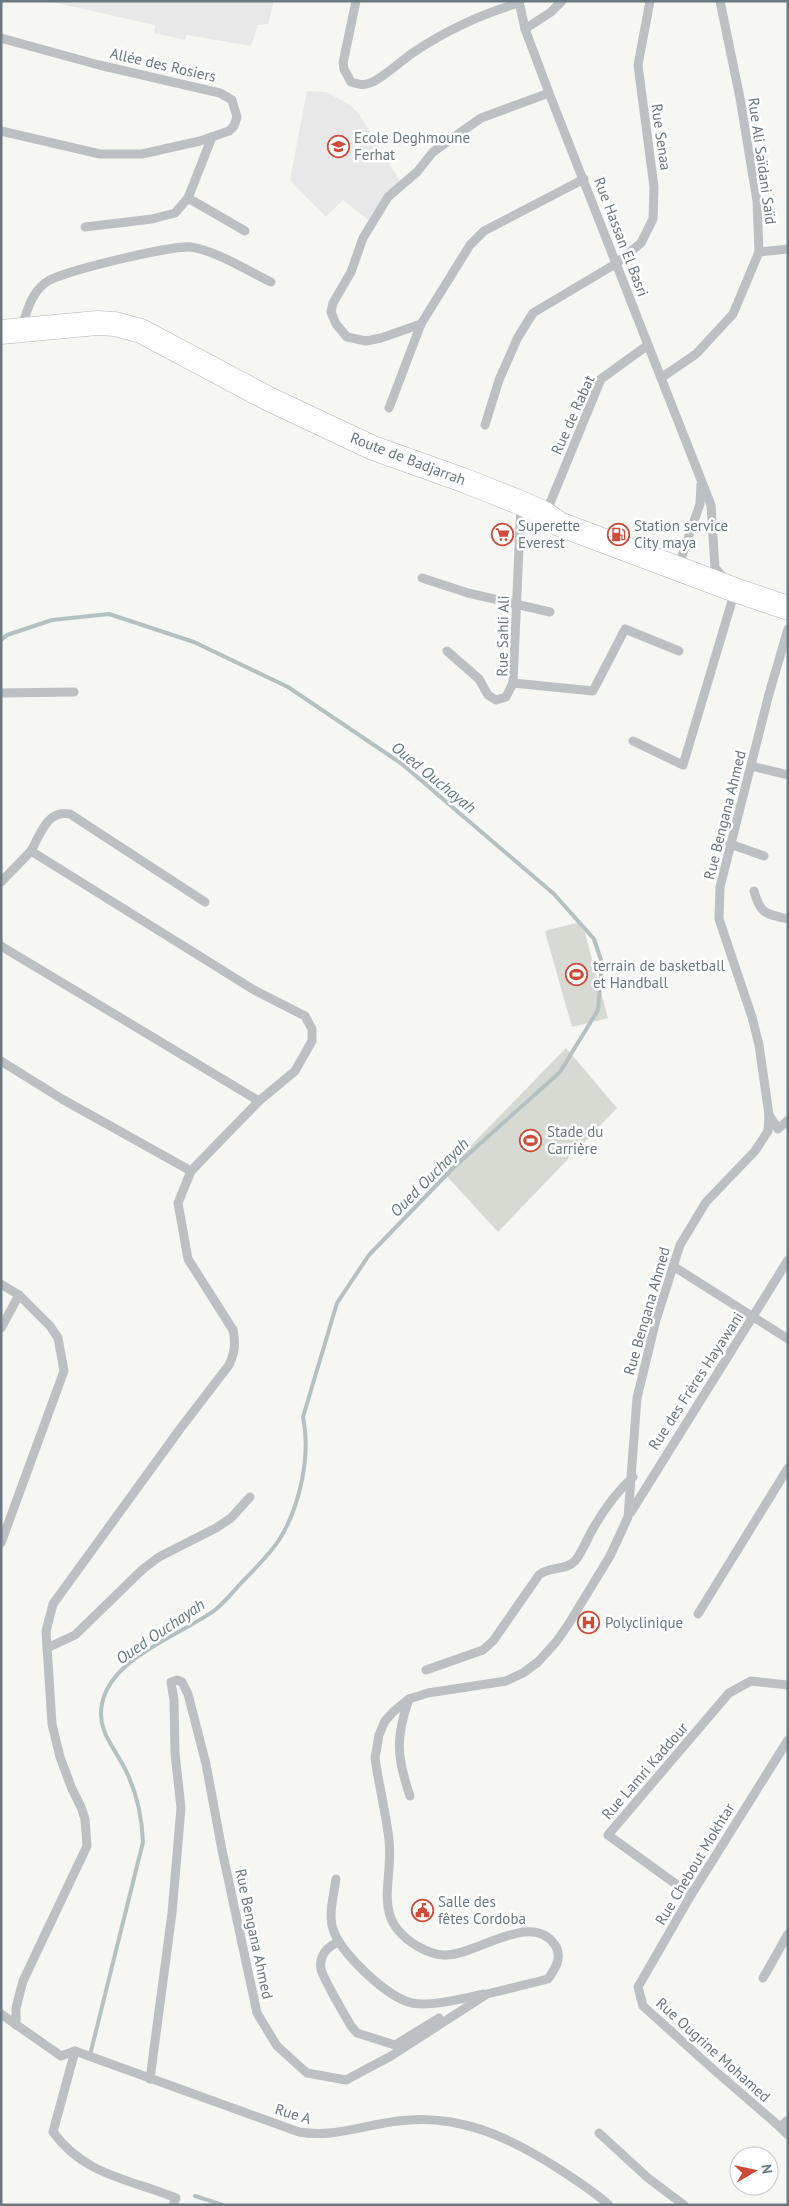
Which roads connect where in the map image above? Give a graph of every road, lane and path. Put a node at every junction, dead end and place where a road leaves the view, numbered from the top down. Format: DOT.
graph roads {
  1 [pos="356,1"];
  2 [pos="562,1"];
  3 [pos="650,1"];
  4 [pos="720,1"];
  5 [pos="519,2"];
  6 [pos="525,29"];
  7 [pos="1,38"];
  8 [pos="549,93"];
  9 [pos="1,131"];
  10 [pos="212,137"];
  11 [pos="584,179"];
  12 [pos="188,198"];
  13 [pos="85,227"];
  14 [pos="245,231"];
  15 [pos="788,249"];
  16 [pos="759,252"];
  17 [pos="617,263"];
  18 [pos="271,282"];
  19 [pos="421,324"];
  20 [pos="11,331"];
  21 [pos="648,345"];
  22 [pos="662,378"];
  23 [pos="389,408"];
  24 [pos="485,425"];
  25 [pos="701,481"];
  26 [pos="521,503"];
  27 [pos="546,514"];
  28 [pos="677,568"];
  29 [pos="422,578"];
  30 [pos="735,590"];
  31 [pos="517,606"];
  32 [pos="788,608"];
  33 [pos="550,612"];
  34 [pos="788,629"];
  35 [pos="447,651"];
  36 [pos="679,651"];
  37 [pos="513,683"];
  38 [pos="74,692"];
  39 [pos="1,693"];
  40 [pos="633,741"];
  41 [pos="752,766"];
  42 [pos="788,775"];
  43 [pos="730,844"];
  44 [pos="31,851"];
  45 [pos="764,856"];
  46 [pos="1,882"];
  47 [pos="754,891"];
  48 [pos="205,902"];
  49 [pos="788,919"];
  50 [pos="1,946"];
  51 [pos="1,1061"];
  52 [pos="259,1101"];
  53 [pos="769,1115"];
  54 [pos="788,1120"];
  55 [pos="191,1170"];
  56 [pos="788,1260"];
  57 [pos="673,1266"];
  58 [pos="1,1284"];
  59 [pos="19,1295"];
  60 [pos="754,1316"];
  61 [pos="1,1328"];
  62 [pos="788,1339"];
  63 [pos="788,1468"];
  64 [pos="633,1477"];
  65 [pos="250,1497"];
  66 [pos="628,1517"];
  67 [pos="1,1543"];
  68 [pos="698,1614"];
  69 [pos="47,1648"];
  70 [pos="426,1670"];
  71 [pos="788,1685"];
  72 [pos="409,1699"];
  73 [pos="788,1740"];
  74 [pos="410,1796"];
  75 [pos="336,1879"];
  76 [pos="691,1895"];
  77 [pos="788,1934"];
  78 [pos="339,1942"];
  79 [pos="763,1978"];
  80 [pos="487,1994"];
  81 [pos="643,2006"];
  82 [pos="1,2014"];
  83 [pos="439,2018"];
  84 [pos="16,2025"];
  85 [pos="75,2051"];
  86 [pos="150,2079"];
  87 [pos="788,2120"];
  88 [pos="780,2127"];
  89 [pos="599,2133"];
  90 [pos="788,2135"];
  91 [pos="174,2205"];
  92 [pos="609,2205"];
  93 [pos="684,2205"];
  1 -- 5 [label="street"];
  2 -- 6 [label="street"];
  3 -- 17 [label="street, Rue Senaa"];
  4 -- 16 [label="street, Rue Ali Saïdani Saïd"];
  5 -- 6 [label="street, Rue Hassan El Basri"];
  6 -- 8 [label="street, Rue Hassan El Basri"];
  7 -- 10 [label="street, Allée des Rosiers"];
  8 -- 11 [label="street, Rue Hassan El Basri"];
  8 -- 19 [label="street"];
  9 -- 10 [label="street, Allée des Rosiers"];
  10 -- 12 [label="street"];
  11 -- 17 [label="street, Rue Hassan El Basri"];
  11 -- 19 [label="street"];
  12 -- 13 [label="street"];
  12 -- 14 [label="street"];
  15 -- 16 [label="street"];
  16 -- 22 [label="street, Rue Ali Saïdani Saïd"];
  17 -- 21 [label="street, Rue Hassan El Basri"];
  17 -- 24 [label="street, Rue Senaa"];
  18 -- 20 [label="street"];
  19 -- 23 [label="street"];
  20 -- 26 [label="main road, Route de Badjarrah"];
  21 -- 22 [label="street, Rue Hassan El Basri"];
  21 -- 27 [label="street, Rue de Rabat"];
  22 -- 25 [label="street, Rue Hassan El Basri"];
  25 -- 28 [label="street, Rue Hassan El Basri"];
  25 -- 30 [label="street, Rue Hassan El Basri"];
  26 -- 27 [label="main road, Route de Badjarrah"];
  26 -- 31 [label="street, Rue Sahli Ali"];
  27 -- 28 [label="main road, Route de Badjarrah"];
  28 -- 30 [label="main road, Route de Badjarrah"];
  29 -- 31 [label="street"];
  30 -- 32 [label="main road, Route de Badjarrah"];
  30 -- 40 [label="street"];
  31 -- 33 [label="street"];
  31 -- 37 [label="street, Rue Sahli Ali"];
  34 -- 41 [label="street, Rue Bengana Ahmed"];
  35 -- 37 [label="street"];
  36 -- 37 [label="street, Rue Sahli Ali"];
  38 -- 39 [label="street"];
  41 -- 42 [label="street"];
  41 -- 43 [label="street, Rue Bengana Ahmed"];
  43 -- 45 [label="street"];
  43 -- 53 [label="street, Rue Bengana Ahmed"];
  44 -- 46 [label="street"];
  44 -- 48 [label="street"];
  44 -- 52 [label="street"];
  47 -- 49 [label="street"];
  50 -- 52 [label="street"];
  51 -- 55 [label="street"];
  52 -- 55 [label="street"];
  53 -- 54 [label="street"];
  53 -- 57 [label="street, Rue Bengana Ahmed"];
  55 -- 69 [label="street"];
  56 -- 60 [label="street, Rue des Frères Hayawani"];
  57 -- 60 [label="street"];
  57 -- 64 [label="street, Rue Bengana Ahmed"];
  58 -- 59 [label="street"];
  59 -- 61 [label="street"];
  59 -- 67 [label="street"];
  60 -- 62 [label="street"];
  60 -- 66 [label="street, Rue des Frères Hayawani"];
  63 -- 68 [label="street"];
  64 -- 66 [label="street, Rue Bengana Ahmed"];
  64 -- 70 [label="street"];
  65 -- 69 [label="street"];
  66 -- 72 [label="street, Rue Bengana Ahmed"];
  69 -- 84 [label="street"];
  71 -- 76 [label="street, Rue Lamri Kaddour"];
  72 -- 74 [label="street"];
  72 -- 80 [label="street, Rue Bengana Ahmed"];
  73 -- 76 [label="street, Rue Chebout Mokhtar"];
  75 -- 78 [label="street"];
  76 -- 81 [label="street, Rue Chebout Mokhtar"];
  77 -- 79 [label="street"];
  78 -- 80 [label="street"];
  78 -- 83 [label="street"];
  80 -- 86 [label="street, Rue Bengana Ahmed"];
  81 -- 88 [label="street, Rue Ougrine Mohamed"];
  82 -- 84 [label="street, Rue A"];
  84 -- 85 [label="street, Rue A"];
  85 -- 86 [label="street, Rue A"];
  85 -- 91 [label="street"];
  86 -- 92 [label="street, Rue A"];
  87 -- 88 [label="street"];
  88 -- 90 [label="street, Rue Ougrine Mohamed"];
  89 -- 93 [label="street"];
}
